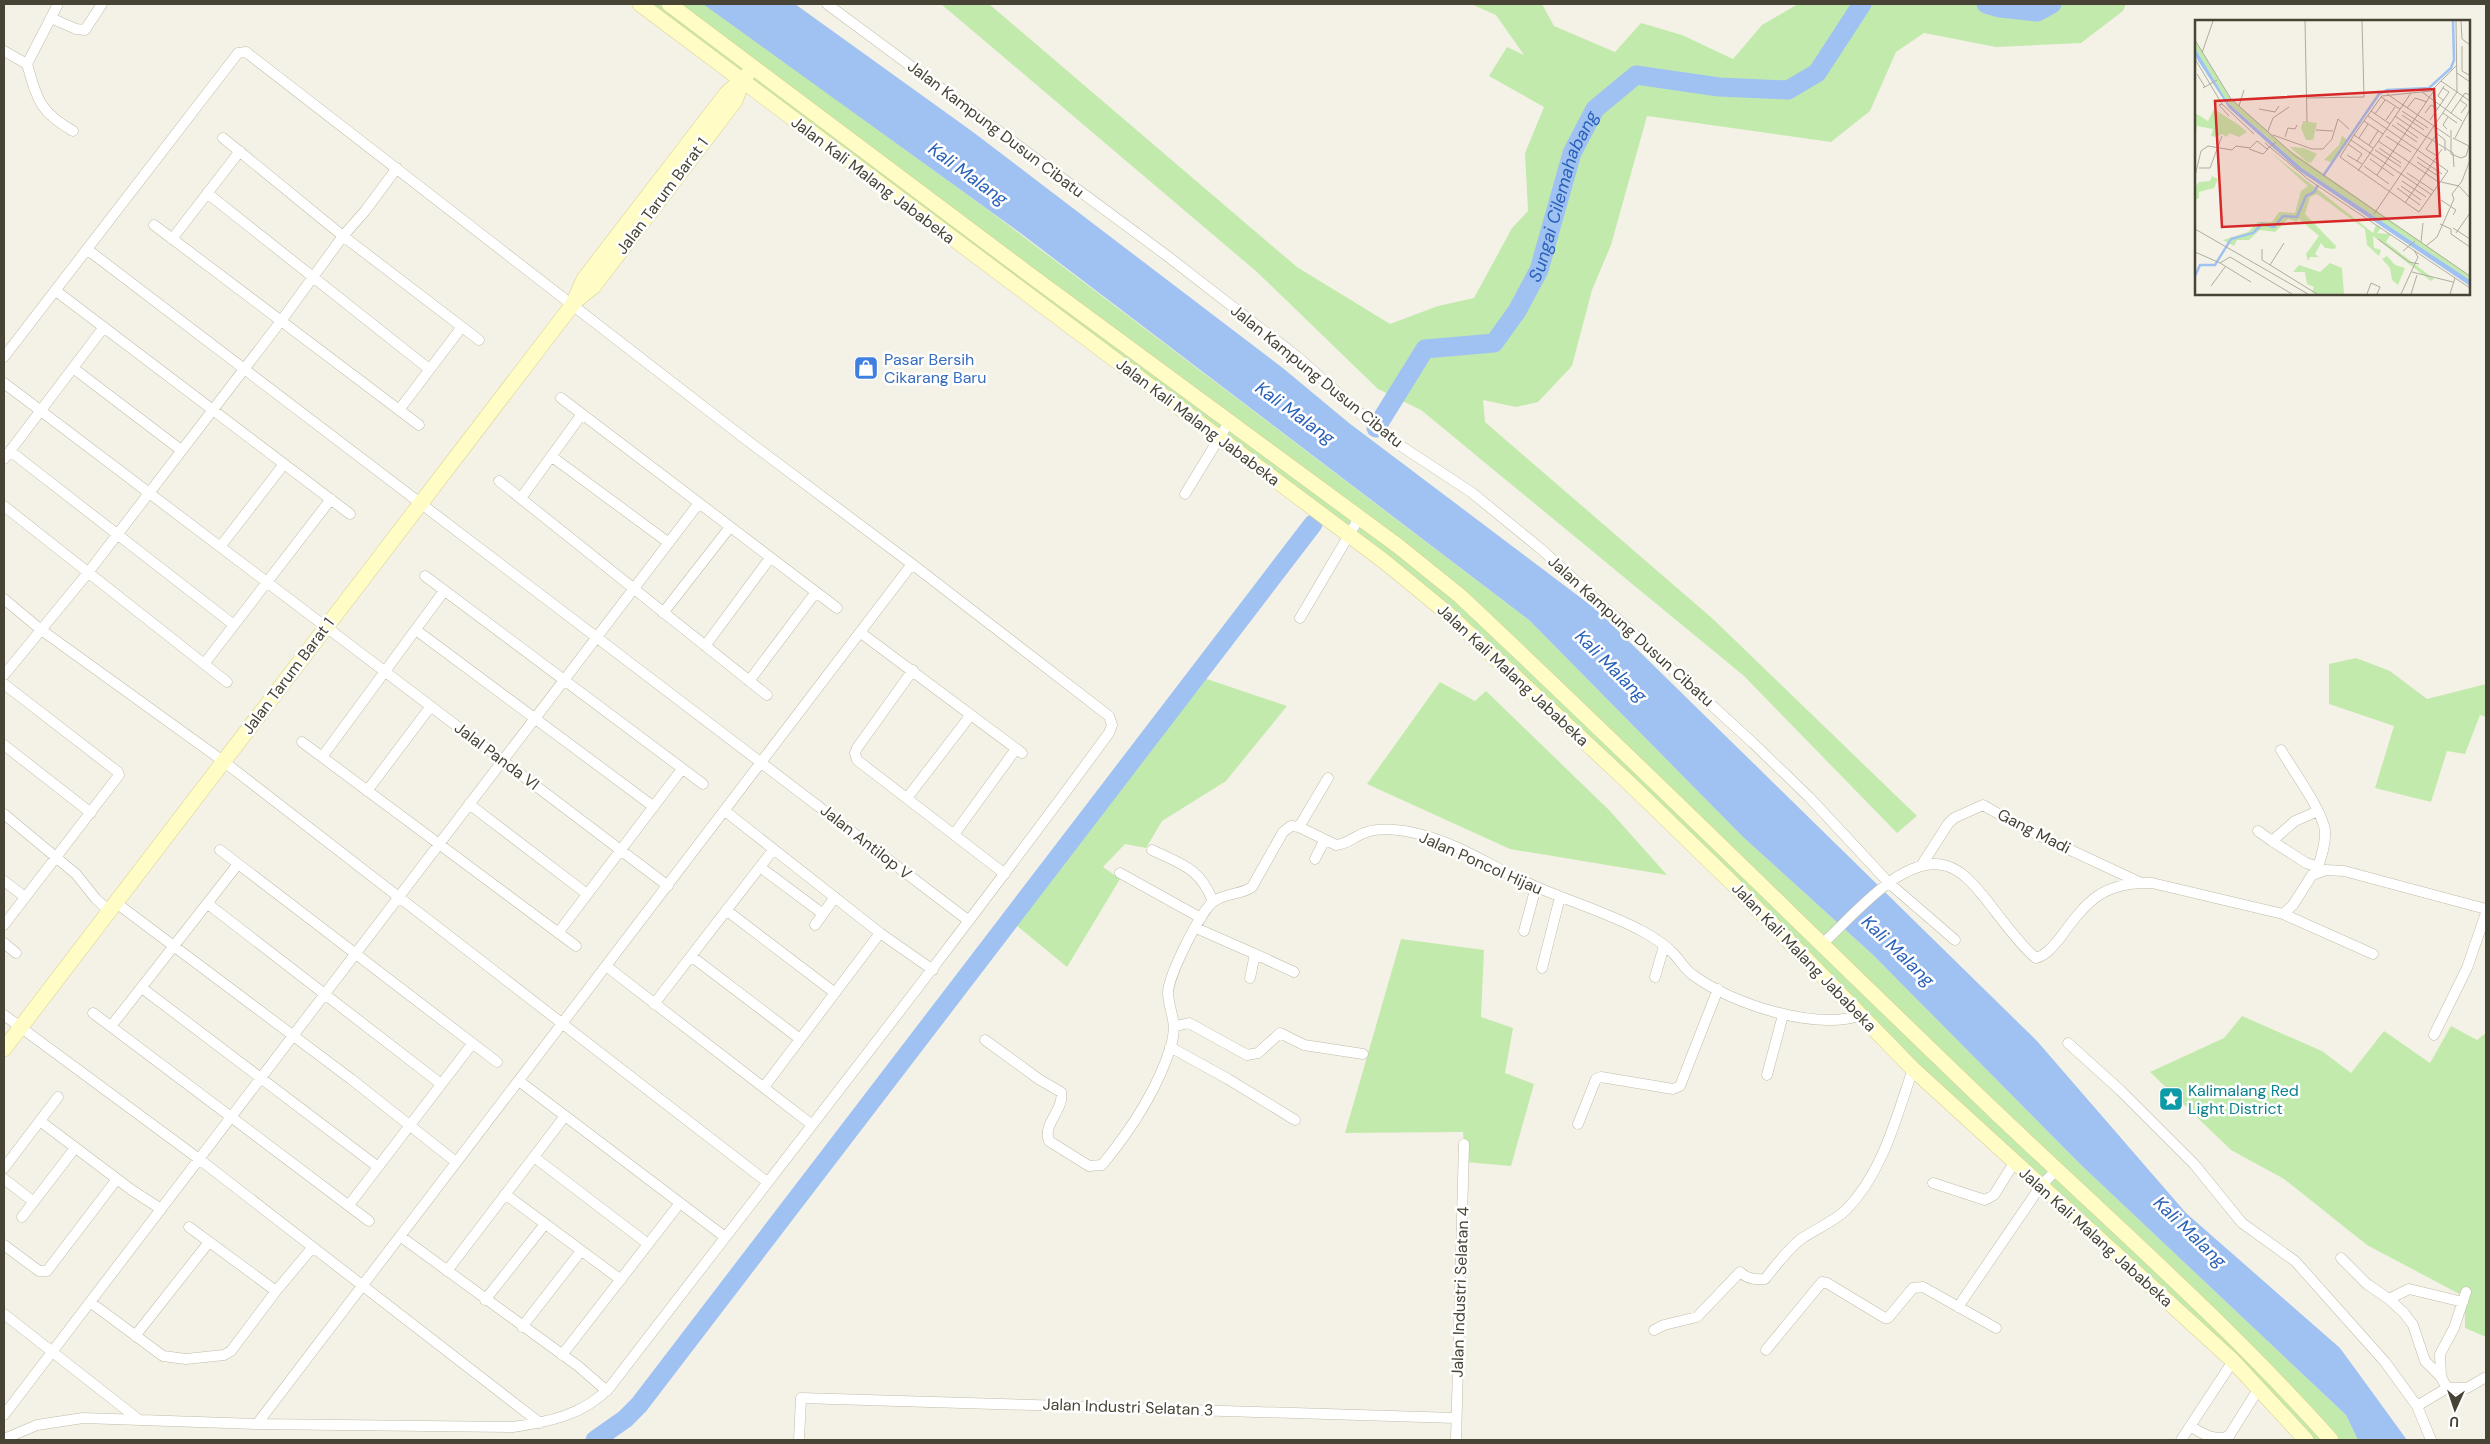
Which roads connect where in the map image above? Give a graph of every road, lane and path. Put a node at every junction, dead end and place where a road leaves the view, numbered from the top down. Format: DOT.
graph roads {
  1 [pos="58,4"];
  2 [pos="102,4"];
  3 [pos="640,4"];
  4 [pos="669,4"];
  5 [pos="827,4"];
  6 [pos="51,18"];
  7 [pos="4,52"];
  8 [pos="27,64"];
  9 [pos="753,67"];
  10 [pos="742,82"];
  11 [pos="73,131"];
  12 [pos="223,138"];
  13 [pos="240,151"];
  14 [pos="397,168"];
  15 [pos="207,193"];
  16 [pos="154,225"];
  17 [pos="342,236"];
  18 [pos="172,239"];
  19 [pos="88,250"];
  20 [pos="313,278"];
  21 [pos="56,291"];
  22 [pos="572,304"];
  23 [pos="281,321"];
  24 [pos="104,327"];
  25 [pos="461,328"];
  26 [pos="479,340"];
  27 [pos="4,357"];
  28 [pos="73,368"];
  29 [pos="244,369"];
  30 [pos="429,369"];
  31 [pos="4,383"];
  32 [pos="561,398"];
  33 [pos="213,410"];
  34 [pos="399,410"];
  35 [pos="40,411"];
  36 [pos="582,414"];
  37 [pos="1229,422"];
  38 [pos="419,425"];
  39 [pos="1218,438"];
  40 [pos="181,450"];
  41 [pos="7,455"];
  42 [pos="551,456"];
  43 [pos="284,464"];
  44 [pos="499,481"];
  45 [pos="149,493"];
  46 [pos="1185,494"];
  47 [pos="520,498"];
  48 [pos="331,499"];
  49 [pos="420,503"];
  50 [pos="699,503"];
  51 [pos="4,506"];
  52 [pos="350,514"];
  53 [pos="1355,515"];
  54 [pos="730,527"];
  55 [pos="1345,532"];
  56 [pos="117,535"];
  57 [pos="668,543"];
  58 [pos="220,547"];
  59 [pos="770,558"];
  60 [pos="912,564"];
  61 [pos="87,574"];
  62 [pos="425,576"];
  63 [pos="267,582"];
  64 [pos="634,589"];
  65 [pos="444,590"];
  66 [pos="816,592"];
  67 [pos="4,599"];
  68 [pos="837,608"];
  69 [pos="664,613"];
  70 [pos="1300,618"];
  71 [pos="234,625"];
  72 [pos="326,627"];
  73 [pos="40,629"];
  74 [pos="416,630"];
  75 [pos="861,633"];
  76 [pos="597,637"];
  77 [pos="705,646"];
  78 [pos="204,664"];
  79 [pos="913,670"];
  80 [pos="385,672"];
  81 [pos="4,675"];
  82 [pos="563,681"];
  83 [pos="749,681"];
  84 [pos="227,682"];
  85 [pos="4,684"];
  86 [pos="767,695"];
  87 [pos="431,706"];
  88 [pos="970,716"];
  89 [pos="534,719"];
  90 [pos="302,742"];
  91 [pos="4,745"];
  92 [pos="2281,750"];
  93 [pos="322,757"];
  94 [pos="223,761"];
  95 [pos="502,761"];
  96 [pos="763,762"];
  97 [pos="1640,768"];
  98 [pos="682,769"];
  99 [pos="1328,778"];
  100 [pos="1628,782"];
  101 [pos="703,784"];
  102 [pos="367,791"];
  103 [pos="907,798"];
  104 [pos="469,804"];
  105 [pos="654,807"];
  106 [pos="725,811"];
  107 [pos="2318,811"];
  108 [pos="91,812"];
  109 [pos="4,814"];
  110 [pos="1299,827"];
  111 [pos="2258,832"];
  112 [pos="955,833"];
  113 [pos="1324,841"];
  114 [pos="2272,841"];
  115 [pos="439,844"];
  116 [pos="220,850"];
  117 [pos="621,850"];
  118 [pos="773,850"];
  119 [pos="1152,850"];
  120 [pos="56,857"];
  121 [pos="1315,859"];
  122 [pos="238,864"];
  123 [pos="1921,866"];
  124 [pos="760,867"];
  125 [pos="2317,870"];
  126 [pos="1120,873"];
  127 [pos="1006,874"];
  128 [pos="4,881"];
  129 [pos="2139,882"];
  130 [pos="1889,883"];
  131 [pos="668,886"];
  132 [pos="1536,887"];
  133 [pos="588,894"];
  134 [pos="25,897"];
  135 [pos="835,897"];
  136 [pos="1560,897"];
  137 [pos="398,898"];
  138 [pos="1213,902"];
  139 [pos="208,904"];
  140 [pos="112,907"];
  141 [pos="2486,909"];
  142 [pos="726,910"];
  143 [pos="2486,913"];
  144 [pos="823,914"];
  145 [pos="2283,914"];
  146 [pos="1201,918"];
  147 [pos="969,921"];
  148 [pos="4,924"];
  149 [pos="814,926"];
  150 [pos="1196,928"];
  151 [pos="1524,931"];
  152 [pos="558,933"];
  153 [pos="880,933"];
  154 [pos="1828,940"];
  155 [pos="1955,940"];
  156 [pos="4,944"];
  157 [pos="576,946"];
  158 [pos="1664,946"];
  159 [pos="174,947"];
  160 [pos="16,953"];
  161 [pos="355,954"];
  162 [pos="1256,954"];
  163 [pos="2373,954"];
  164 [pos="691,956"];
  165 [pos="606,966"];
  166 [pos="1542,968"];
  167 [pos="933,970"];
  168 [pos="1294,972"];
  169 [pos="1655,977"];
  170 [pos="1250,978"];
  171 [pos="142,988"];
  172 [pos="1718,989"];
  173 [pos="835,993"];
  174 [pos="325,994"];
  175 [pos="654,1004"];
  176 [pos="93,1013"];
  177 [pos="4,1015"];
  178 [pos="1783,1015"];
  179 [pos="1862,1015"];
  180 [pos="561,1021"];
  181 [pos="112,1025"];
  182 [pos="1176,1026"];
  183 [pos="20,1027"];
  184 [pos="2434,1035"];
  185 [pos="292,1037"];
  186 [pos="800,1039"];
  187 [pos="985,1040"];
  188 [pos="2068,1043"];
  189 [pos="472,1044"];
  190 [pos="1170,1047"];
  191 [pos="4,1049"];
  192 [pos="1363,1054"];
  193 [pos="497,1062"];
  194 [pos="1913,1069"];
  195 [pos="1767,1075"];
  196 [pos="260,1079"];
  197 [pos="519,1081"];
  198 [pos="441,1084"];
  199 [pos="764,1087"];
  200 [pos="58,1097"];
  201 [pos="566,1116"];
  202 [pos="231,1117"];
  203 [pos="1295,1120"];
  204 [pos="40,1121"];
  205 [pos="811,1124"];
  206 [pos="1578,1124"];
  207 [pos="409,1126"];
  208 [pos="1464,1144"];
  209 [pos="76,1148"];
  210 [pos="534,1157"];
  211 [pos="199,1159"];
  212 [pos="456,1162"];
  213 [pos="2014,1163"];
  214 [pos="378,1167"];
  215 [pos="4,1168"];
  216 [pos="2057,1169"];
  217 [pos="4,1179"];
  218 [pos="117,1179"];
  219 [pos="767,1182"];
  220 [pos="1933,1183"];
  221 [pos="2040,1187"];
  222 [pos="505,1194"];
  223 [pos="34,1202"];
  224 [pos="680,1203"];
  225 [pos="349,1206"];
  226 [pos="161,1209"];
  227 [pos="22,1217"];
  228 [pos="370,1221"];
  229 [pos="545,1224"];
  230 [pos="189,1227"];
  231 [pos="400,1236"];
  232 [pos="725,1237"];
  233 [pos="209,1242"];
  234 [pos="648,1244"];
  235 [pos="4,1245"];
  236 [pos="312,1248"];
  237 [pos="581,1251"];
  238 [pos="2341,1258"];
  239 [pos="447,1271"];
  240 [pos="621,1280"];
  241 [pos="362,1284"];
  242 [pos="276,1291"];
  243 [pos="2389,1299"];
  244 [pos="486,1300"];
  245 [pos="90,1302"];
  246 [pos="1958,1307"];
  247 [pos="4,1314"];
  248 [pos="522,1327"];
  249 [pos="1996,1328"];
  250 [pos="1654,1330"];
  251 [pos="136,1336"];
  252 [pos="1766,1350"];
  253 [pos="52,1352"];
  254 [pos="562,1355"];
  255 [pos="2233,1361"];
  256 [pos="2441,1377"];
  257 [pos="2486,1377"];
  258 [pos="2259,1388"];
  259 [pos="2447,1388"];
  260 [pos="607,1390"];
  261 [pos="2417,1406"];
  262 [pos="4,1416"];
  263 [pos="1456,1418"];
  264 [pos="138,1419"];
  265 [pos="540,1423"];
  266 [pos="256,1424"];
  267 [pos="2190,1426"];
  268 [pos="4,1439"];
  269 [pos="799,1440"];
  270 [pos="1456,1440"];
  271 [pos="2181,1440"];
  272 [pos="2306,1440"];
  273 [pos="2331,1440"];
  274 [pos="2430,1440"];
  1 -- 6 [label="street"];
  2 -- 6 [label="street"];
  3 -- 10 [label="main road, Jalan Kali Malang Jababeka"];
  4 -- 9 [label="main road, Jalan Kali Malang Jababeka"];
  5 -- 130 [label="street, Jalan Kampung Dusun Cibatu"];
  6 -- 8 [label="street"];
  7 -- 8 [label="street"];
  8 -- 11 [label="street"];
  9 -- 10 [label="main road, Jalan Tarum Barat 1"];
  9 -- 37 [label="main road, Jalan Kali Malang Jababeka"];
  10 -- 22 [label="main road, Jalan Tarum Barat 1"];
  10 -- 39 [label="main road, Jalan Kali Malang Jababeka"];
  12 -- 13 [label="street"];
  13 -- 15 [label="street"];
  13 -- 17 [label="street"];
  14 -- 17 [label="street"];
  14 -- 19 [label="street"];
  14 -- 22 [label="street"];
  15 -- 18 [label="street"];
  15 -- 20 [label="street"];
  16 -- 18 [label="street"];
  17 -- 20 [label="street"];
  17 -- 25 [label="street"];
  18 -- 23 [label="street"];
  19 -- 21 [label="street"];
  19 -- 29 [label="street, Jalan Antilop V"];
  20 -- 23 [label="street"];
  20 -- 30 [label="street"];
  21 -- 24 [label="street"];
  21 -- 27 [label="street"];
  22 -- 49 [label="main road, Jalan Tarum Barat 1"];
  22 -- 60 [label="street"];
  23 -- 29 [label="street"];
  23 -- 34 [label="street"];
  24 -- 28 [label="street"];
  24 -- 33 [label="street"];
  25 -- 26 [label="street"];
  25 -- 30 [label="street"];
  28 -- 35 [label="street"];
  28 -- 40 [label="street"];
  29 -- 33 [label="street"];
  29 -- 49 [label="street, Jalan Antilop V"];
  30 -- 34 [label="street"];
  31 -- 35 [label="street, Jalal Panda VI"];
  32 -- 36 [label="street"];
  33 -- 40 [label="street"];
  33 -- 43 [label="street"];
  34 -- 38 [label="street"];
  35 -- 41 [label="street"];
  35 -- 45 [label="street, Jalal Panda VI"];
  36 -- 42 [label="street"];
  36 -- 50 [label="street"];
  37 -- 39 [label="street"];
  37 -- 53 [label="main road, Jalan Kali Malang Jababeka"];
  39 -- 46 [label="street"];
  39 -- 55 [label="main road, Jalan Kali Malang Jababeka"];
  40 -- 45 [label="street"];
  41 -- 56 [label="street"];
  42 -- 47 [label="street"];
  42 -- 57 [label="street"];
  43 -- 48 [label="street"];
  43 -- 58 [label="street"];
  44 -- 47 [label="street"];
  45 -- 56 [label="street"];
  45 -- 58 [label="street, Jalal Panda VI"];
  47 -- 64 [label="street"];
  48 -- 52 [label="street"];
  48 -- 63 [label="street"];
  49 -- 72 [label="main road, Jalan Tarum Barat 1"];
  49 -- 76 [label="street, Jalan Antilop V"];
  50 -- 54 [label="street"];
  50 -- 57 [label="street"];
  51 -- 61 [label="street"];
  53 -- 55 [label="street"];
  53 -- 97 [label="main road, Jalan Kali Malang Jababeka"];
  54 -- 59 [label="street"];
  54 -- 69 [label="street"];
  55 -- 70 [label="street"];
  55 -- 100 [label="main road, Jalan Kali Malang Jababeka"];
  56 -- 61 [label="street"];
  56 -- 71 [label="street"];
  57 -- 64 [label="street"];
  58 -- 63 [label="street, Jalal Panda VI"];
  59 -- 66 [label="street"];
  59 -- 77 [label="street"];
  60 -- 75 [label="street"];
  60 -- 127 [label="street"];
  61 -- 73 [label="street"];
  61 -- 78 [label="street"];
  62 -- 65 [label="street"];
  63 -- 71 [label="street"];
  63 -- 72 [label="street, Jalal Panda VI"];
  64 -- 69 [label="street"];
  64 -- 76 [label="street"];
  65 -- 74 [label="street"];
  65 -- 82 [label="street"];
  66 -- 68 [label="street"];
  66 -- 83 [label="street"];
  67 -- 73 [label="street"];
  69 -- 77 [label="street"];
  71 -- 78 [label="street"];
  72 -- 80 [label="street, Jalal Panda VI"];
  72 -- 94 [label="main road, Jalan Tarum Barat 1"];
  73 -- 81 [label="street"];
  73 -- 94 [label="street"];
  74 -- 80 [label="street"];
  74 -- 89 [label="street"];
  75 -- 79 [label="street"];
  75 -- 96 [label="street"];
  76 -- 82 [label="street"];
  76 -- 96 [label="street, Jalan Antilop V"];
  77 -- 83 [label="street"];
  78 -- 84 [label="street"];
  79 -- 88 [label="street"];
  79 -- 103 [label="street"];
  80 -- 87 [label="street, Jalal Panda VI"];
  80 -- 93 [label="street"];
  82 -- 89 [label="street"];
  82 -- 98 [label="street"];
  83 -- 86 [label="street"];
  85 -- 108 [label="street"];
  87 -- 95 [label="street, Jalal Panda VI"];
  87 -- 102 [label="street"];
  88 -- 103 [label="street"];
  88 -- 112 [label="street"];
  89 -- 95 [label="street"];
  89 -- 105 [label="street"];
  90 -- 93 [label="street"];
  91 -- 108 [label="street"];
  92 -- 107 [label="street"];
  93 -- 102 [label="street"];
  94 -- 137 [label="street"];
  94 -- 140 [label="main road, Jalan Tarum Barat 1"];
  95 -- 104 [label="street"];
  95 -- 117 [label="street, Jalal Panda VI"];
  96 -- 106 [label="street"];
  96 -- 147 [label="street, Jalan Antilop V"];
  97 -- 100 [label="main road"];
  97 -- 154 [label="main road, Jalan Kali Malang Jababeka"];
  98 -- 101 [label="street"];
  98 -- 105 [label="street"];
  99 -- 110 [label="street"];
  100 -- 179 [label="main road, Jalan Kali Malang Jababeka"];
  102 -- 115 [label="street"];
  103 -- 112 [label="street"];
  104 -- 115 [label="street"];
  104 -- 133 [label="street"];
  105 -- 117 [label="street"];
  106 -- 118 [label="street"];
  106 -- 131 [label="street"];
  107 -- 114 [label="street"];
  107 -- 125 [label="street"];
  108 -- 120 [label="street"];
  109 -- 120 [label="street"];
  110 -- 113 [label="street, Jalan Poncol Hijau"];
  110 -- 138 [label="street"];
  111 -- 114 [label="street"];
  112 -- 127 [label="street"];
  113 -- 121 [label="street"];
  113 -- 132 [label="street, Jalan Poncol Hijau"];
  114 -- 125 [label="street"];
  115 -- 137 [label="street"];
  115 -- 152 [label="street"];
  116 -- 122 [label="street"];
  117 -- 131 [label="street, Jalal Panda VI"];
  117 -- 133 [label="street"];
  118 -- 124 [label="street"];
  118 -- 135 [label="street"];
  119 -- 138 [label="street"];
  120 -- 134 [label="street"];
  120 -- 140 [label="street"];
  122 -- 139 [label="street"];
  122 -- 161 [label="street"];
  123 -- 129 [label="street, Gang Madi"];
  123 -- 129 [label="street"];
  123 -- 130 [label="street"];
  124 -- 142 [label="street"];
  124 -- 144 [label="street"];
  125 -- 141 [label="street"];
  125 -- 145 [label="street"];
  126 -- 146 [label="street"];
  127 -- 147 [label="street"];
  128 -- 134 [label="street"];
  129 -- 145 [label="street"];
  130 -- 154 [label="street"];
  130 -- 155 [label="street, Jalan Kampung Dusun Cibatu"];
  131 -- 165 [label="street"];
  132 -- 136 [label="street, Jalan Poncol Hijau"];
  132 -- 151 [label="street"];
  133 -- 152 [label="street"];
  134 -- 148 [label="street"];
  135 -- 144 [label="street"];
  135 -- 153 [label="street"];
  136 -- 158 [label="street, Jalan Poncol Hijau"];
  136 -- 166 [label="street"];
  137 -- 161 [label="street"];
  137 -- 180 [label="street"];
  138 -- 146 [label="street"];
  139 -- 159 [label="street"];
  139 -- 174 [label="street"];
  140 -- 159 [label="street"];
  140 -- 183 [label="main road, Jalan Tarum Barat 1"];
  142 -- 164 [label="street"];
  142 -- 173 [label="street"];
  143 -- 184 [label="street"];
  144 -- 149 [label="street"];
  145 -- 163 [label="street"];
  146 -- 150 [label="street"];
  147 -- 167 [label="street"];
  150 -- 162 [label="street"];
  150 -- 182 [label="street"];
  152 -- 157 [label="street"];
  153 -- 167 [label="street"];
  153 -- 173 [label="street"];
  154 -- 216 [label="main road, Jalan Kali Malang Jababeka"];
  156 -- 160 [label="street"];
  158 -- 169 [label="street"];
  158 -- 172 [label="street, Jalan Poncol Hijau"];
  159 -- 171 [label="street"];
  159 -- 185 [label="street"];
  161 -- 174 [label="street"];
  161 -- 189 [label="street"];
  162 -- 168 [label="street"];
  162 -- 170 [label="street"];
  164 -- 175 [label="street"];
  164 -- 186 [label="street"];
  165 -- 175 [label="street"];
  165 -- 180 [label="street"];
  167 -- 205 [label="street"];
  171 -- 181 [label="street"];
  171 -- 196 [label="street"];
  172 -- 178 [label="street, Jalan Poncol Hijau"];
  172 -- 206 [label="street"];
  173 -- 186 [label="street"];
  174 -- 185 [label="street"];
  174 -- 198 [label="street"];
  175 -- 199 [label="street"];
  176 -- 181 [label="street"];
  177 -- 183 [label="street"];
  178 -- 179 [label="street, Jalan Poncol Hijau"];
  178 -- 195 [label="street"];
  179 -- 194 [label="main road, Jalan Kali Malang Jababeka"];
  180 -- 197 [label="street"];
  180 -- 219 [label="street"];
  181 -- 202 [label="street"];
  182 -- 190 [label="street"];
  182 -- 192 [label="street"];
  183 -- 191 [label="main road, Jalan Tarum Barat 1"];
  183 -- 211 [label="street"];
  185 -- 196 [label="street"];
  185 -- 207 [label="street"];
  186 -- 199 [label="street"];
  187 -- 190 [label="street"];
  188 -- 261 [label="street"];
  189 -- 193 [label="street"];
  189 -- 198 [label="street"];
  190 -- 203 [label="street"];
  194 -- 213 [label="main road, Jalan Kali Malang Jababeka"];
  194 -- 250 [label="street"];
  196 -- 202 [label="street"];
  196 -- 214 [label="street"];
  197 -- 201 [label="street"];
  197 -- 212 [label="street"];
  198 -- 207 [label="street"];
  199 -- 205 [label="street"];
  200 -- 204 [label="street"];
  201 -- 210 [label="street"];
  201 -- 224 [label="street"];
  202 -- 211 [label="street"];
  202 -- 225 [label="street"];
  204 -- 209 [label="street"];
  204 -- 215 [label="street"];
  205 -- 219 [label="street"];
  207 -- 212 [label="street"];
  207 -- 214 [label="street"];
  208 -- 263 [label="street, Jalan Industri Selatan 4"];
  209 -- 218 [label="street"];
  209 -- 223 [label="street"];
  210 -- 222 [label="street"];
  210 -- 234 [label="street"];
  211 -- 226 [label="street"];
  211 -- 236 [label="street"];
  212 -- 231 [label="street"];
  213 -- 220 [label="street"];
  213 -- 221 [label="main road, Jalan Kali Malang Jababeka"];
  214 -- 225 [label="street"];
  216 -- 221 [label="street"];
  216 -- 273 [label="main road, Jalan Kali Malang Jababeka"];
  217 -- 223 [label="street"];
  218 -- 226 [label="street"];
  218 -- 235 [label="street"];
  219 -- 232 [label="street"];
  221 -- 246 [label="street"];
  221 -- 255 [label="main road, Jalan Kali Malang Jababeka"];
  222 -- 229 [label="street"];
  222 -- 239 [label="street"];
  223 -- 227 [label="street"];
  224 -- 232 [label="street"];
  224 -- 234 [label="street"];
  225 -- 228 [label="street"];
  226 -- 245 [label="street"];
  229 -- 237 [label="street"];
  229 -- 244 [label="street"];
  230 -- 233 [label="street"];
  231 -- 239 [label="street"];
  231 -- 241 [label="street"];
  232 -- 260 [label="street"];
  233 -- 242 [label="street"];
  233 -- 251 [label="street"];
  234 -- 240 [label="street"];
  236 -- 241 [label="street"];
  236 -- 242 [label="street"];
  237 -- 240 [label="street"];
  237 -- 248 [label="street"];
  238 -- 243 [label="street"];
  239 -- 244 [label="street"];
  240 -- 254 [label="street"];
  241 -- 265 [label="street"];
  241 -- 266 [label="street"];
  242 -- 251 [label="street"];
  243 -- 256 [label="street"];
  243 -- 256 [label="street"];
  244 -- 248 [label="street"];
  245 -- 251 [label="street"];
  245 -- 253 [label="street"];
  246 -- 249 [label="street"];
  246 -- 252 [label="street"];
  247 -- 253 [label="street"];
  248 -- 254 [label="street"];
  253 -- 262 [label="street"];
  253 -- 264 [label="street"];
  254 -- 260 [label="street"];
  255 -- 258 [label="main road, Jalan Kali Malang Jababeka"];
  255 -- 267 [label="street"];
  256 -- 259 [label="street"];
  257 -- 259 [label="street"];
  258 -- 267 [label="street"];
  258 -- 272 [label="main road, Jalan Kali Malang Jababeka"];
  259 -- 261 [label="street"];
  260 -- 265 [label="street"];
  261 -- 274 [label="street"];
  263 -- 269 [label="street, Jalan Industri Selatan 3"];
  263 -- 270 [label="street, Jalan Industri Selatan 4"];
  264 -- 266 [label="street"];
  264 -- 268 [label="street"];
  265 -- 266 [label="street"];
  267 -- 271 [label="street"];
}
